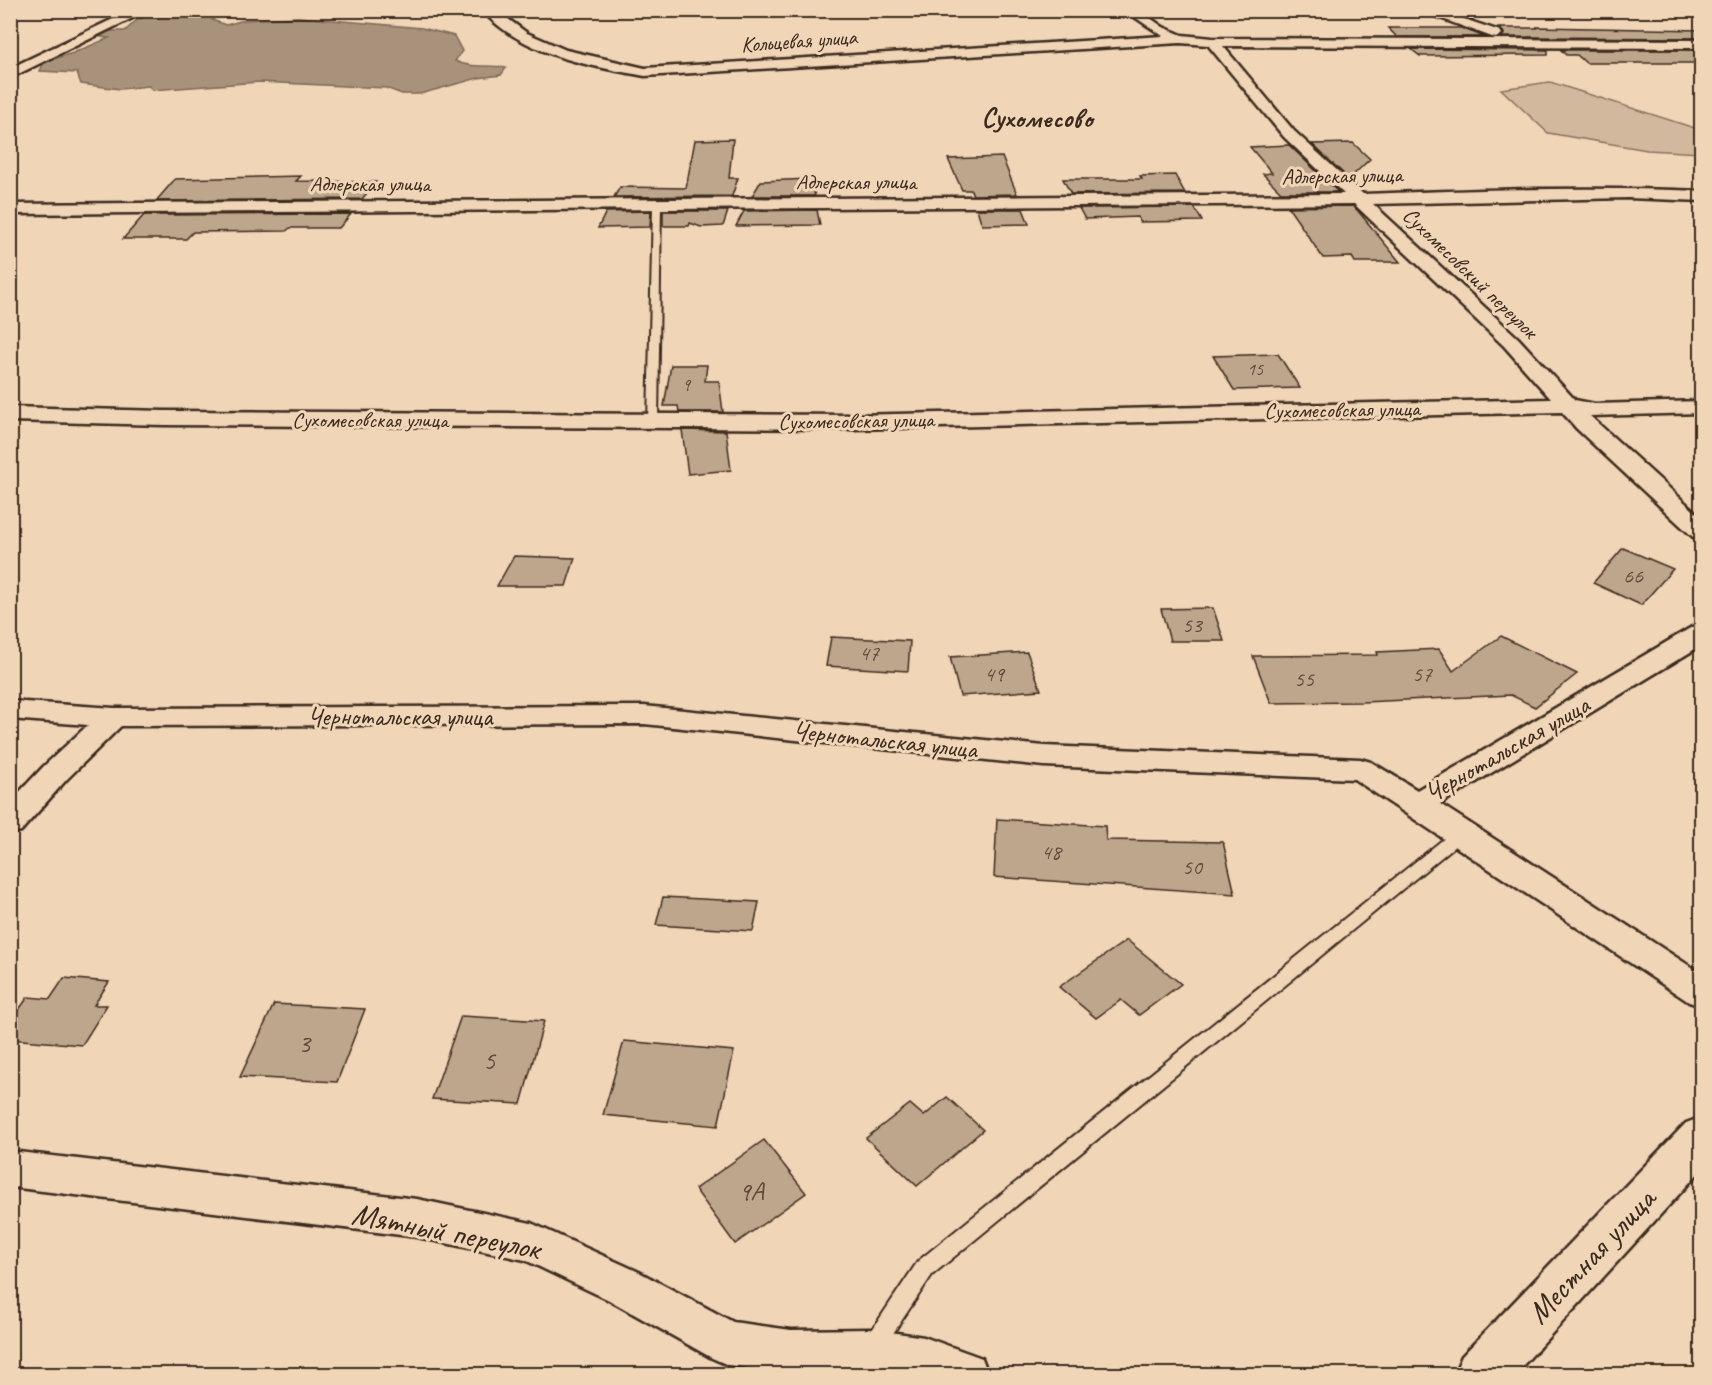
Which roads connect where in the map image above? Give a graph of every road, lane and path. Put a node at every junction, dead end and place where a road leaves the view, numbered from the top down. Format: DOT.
graph roads {
  1 [pos="143,10"];
  2 [pos="488,10"];
  3 [pos="1130,10"];
  4 [pos="1424,10"];
  5 [pos="1180,39"];
  6 [pos="1212,42"];
  7 [pos="1521,43"];
  8 [pos="1701,44"];
  9 [pos="13,80"];
  10 [pos="1701,196"];
  11 [pos="1359,199"];
  12 [pos="657,205"];
  13 [pos="10,209"];
  14 [pos="1567,405"];
  15 [pos="1701,407"];
  16 [pos="10,414"];
  17 [pos="653,422"];
  18 [pos="1701,532"];
  19 [pos="1701,633"];
  20 [pos="10,710"];
  21 [pos="114,717"];
  22 [pos="1417,804"];
  23 [pos="10,824"];
  24 [pos="1461,833"];
  25 [pos="1701,992"];
  26 [pos="1701,1137"];
  27 [pos="10,1169"];
  28 [pos="855,1363"];
  29 [pos="966,1374"];
  30 [pos="1480,1374"];
  1 -- 9 [label="street"];
  2 -- 5 [label="street, Кольцевая улица"];
  3 -- 5 [label="street"];
  4 -- 7 [label="street"];
  5 -- 6 [label="street, Кольцевая улица"];
  6 -- 7 [label="street, Кольцевая улица"];
  6 -- 11 [label="street, Сухомесовский переулок"];
  7 -- 8 [label="street, Кольцевая улица"];
  10 -- 11 [label="street, Адлерская улица"];
  11 -- 12 [label="street, Адлерская улица"];
  11 -- 14 [label="street, Сухомесовский переулок"];
  12 -- 13 [label="street, Адлерская улица"];
  12 -- 17 [label="lane"];
  14 -- 15 [label="street, Сухомесовская улица"];
  14 -- 17 [label="street, Сухомесовская улица"];
  14 -- 18 [label="street, Сухомесовский переулок"];
  16 -- 17 [label="street, Сухомесовская улица"];
  19 -- 22 [label="street, Чернотальская улица"];
  20 -- 21 [label="street, Чернотальская улица"];
  21 -- 22 [label="street, Чернотальская улица"];
  21 -- 23 [label="street"];
  22 -- 24 [label="street"];
  24 -- 25 [label="street"];
  24 -- 28 [label="lane"];
  26 -- 30 [label="main road, Местная улица"];
  27 -- 28 [label="street, Мятный переулок"];
  28 -- 29 [label="street, Мятный переулок"];
}
